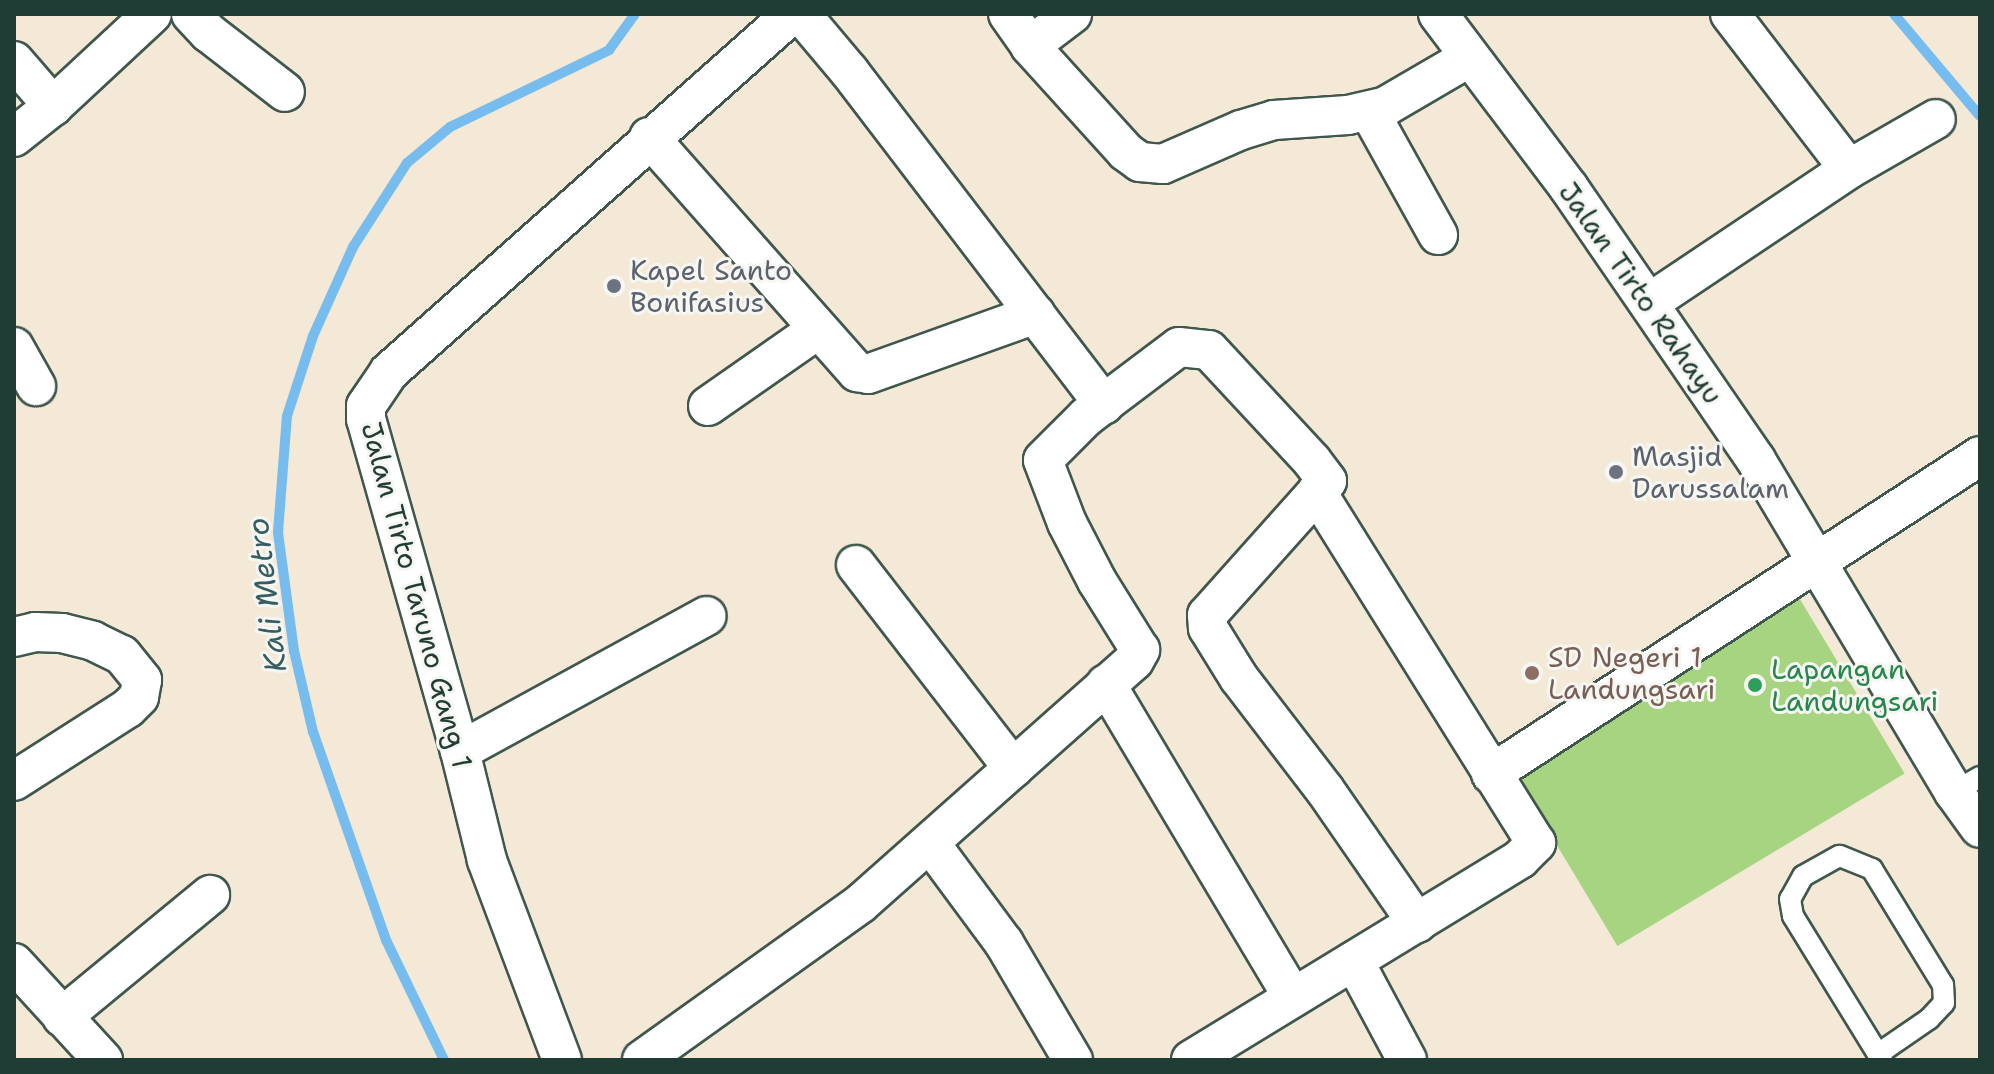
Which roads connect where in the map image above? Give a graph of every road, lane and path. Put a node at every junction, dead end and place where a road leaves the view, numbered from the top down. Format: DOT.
graph roads {
  1 [pos="152,14"];
  2 [pos="191,14"];
  3 [pos="792,14"];
  4 [pos="801,14"];
  5 [pos="1008,14"];
  6 [pos="1072,14"];
  7 [pos="1438,14"];
  8 [pos="1730,14"];
  9 [pos="1030,46"];
  10 [pos="1470,57"];
  11 [pos="14,61"];
  12 [pos="285,92"];
  13 [pos="53,106"];
  14 [pos="1369,111"];
  15 [pos="1936,119"];
  16 [pos="14,137"];
  17 [pos="649,137"];
  18 [pos="1849,169"];
  19 [pos="1438,235"];
  20 [pos="1649,303"];
  21 [pos="1036,314"];
  22 [pos="817,330"];
  23 [pos="14,347"];
  24 [pos="36,386"];
  25 [pos="1104,405"];
  26 [pos="708,406"];
  27 [pos="1980,456"];
  28 [pos="1317,492"];
  29 [pos="1815,560"];
  30 [pos="856,565"];
  31 [pos="707,616"];
  32 [pos="14,637"];
  33 [pos="1106,684"];
  34 [pos="460,751"];
  35 [pos="1013,768"];
  36 [pos="1491,774"];
  37 [pos="14,781"];
  38 [pos="1967,784"];
  39 [pos="1980,828"];
  40 [pos="930,843"];
  41 [pos="210,895"];
  42 [pos="1417,923"];
  43 [pos="1354,961"];
  44 [pos="14,963"];
  45 [pos="1293,998"];
  46 [pos="62,1017"];
  47 [pos="1880,1057"];
  48 [pos="103,1060"];
  49 [pos="562,1060"];
  50 [pos="642,1060"];
  51 [pos="1073,1060"];
  52 [pos="1191,1060"];
  53 [pos="1407,1060"];
  1 -- 13 [label="street"];
  2 -- 12 [label="street"];
  3 -- 17 [label="street, Jalan Tirto Taruno Gang 1"];
  4 -- 21 [label="street"];
  5 -- 9 [label="street"];
  6 -- 9 [label="street"];
  7 -- 10 [label="street, Jalan Tirto Rahayu"];
  8 -- 18 [label="street"];
  9 -- 14 [label="street"];
  10 -- 14 [label="street"];
  10 -- 20 [label="street, Jalan Tirto Rahayu"];
  11 -- 13 [label="street"];
  13 -- 16 [label="street"];
  14 -- 19 [label="street"];
  15 -- 18 [label="street"];
  17 -- 22 [label="street"];
  17 -- 34 [label="street, Jalan Tirto Taruno Gang 1"];
  18 -- 20 [label="street"];
  20 -- 29 [label="street, Jalan Tirto Rahayu"];
  21 -- 22 [label="street"];
  21 -- 25 [label="street"];
  22 -- 26 [label="street"];
  23 -- 24 [label="street"];
  25 -- 28 [label="street"];
  25 -- 33 [label="street"];
  27 -- 29 [label="street"];
  28 -- 36 [label="street"];
  28 -- 42 [label="street"];
  29 -- 36 [label="street"];
  29 -- 38 [label="street, Jalan Tirto Rahayu"];
  30 -- 35 [label="street"];
  31 -- 34 [label="street"];
  32 -- 37 [label="street"];
  33 -- 35 [label="street"];
  33 -- 45 [label="street"];
  34 -- 49 [label="street, Jalan Tirto Taruno Gang 1"];
  35 -- 40 [label="street"];
  36 -- 42 [label="street"];
  38 -- 39 [label="street, Jalan Tirto Rahayu"];
  40 -- 50 [label="street"];
  40 -- 51 [label="street"];
  41 -- 46 [label="street"];
  42 -- 43 [label="street"];
  43 -- 45 [label="street"];
  43 -- 53 [label="street"];
  44 -- 46 [label="street"];
  45 -- 52 [label="street"];
  46 -- 48 [label="street"];
  47 -- 47 [label="lane"];
}
